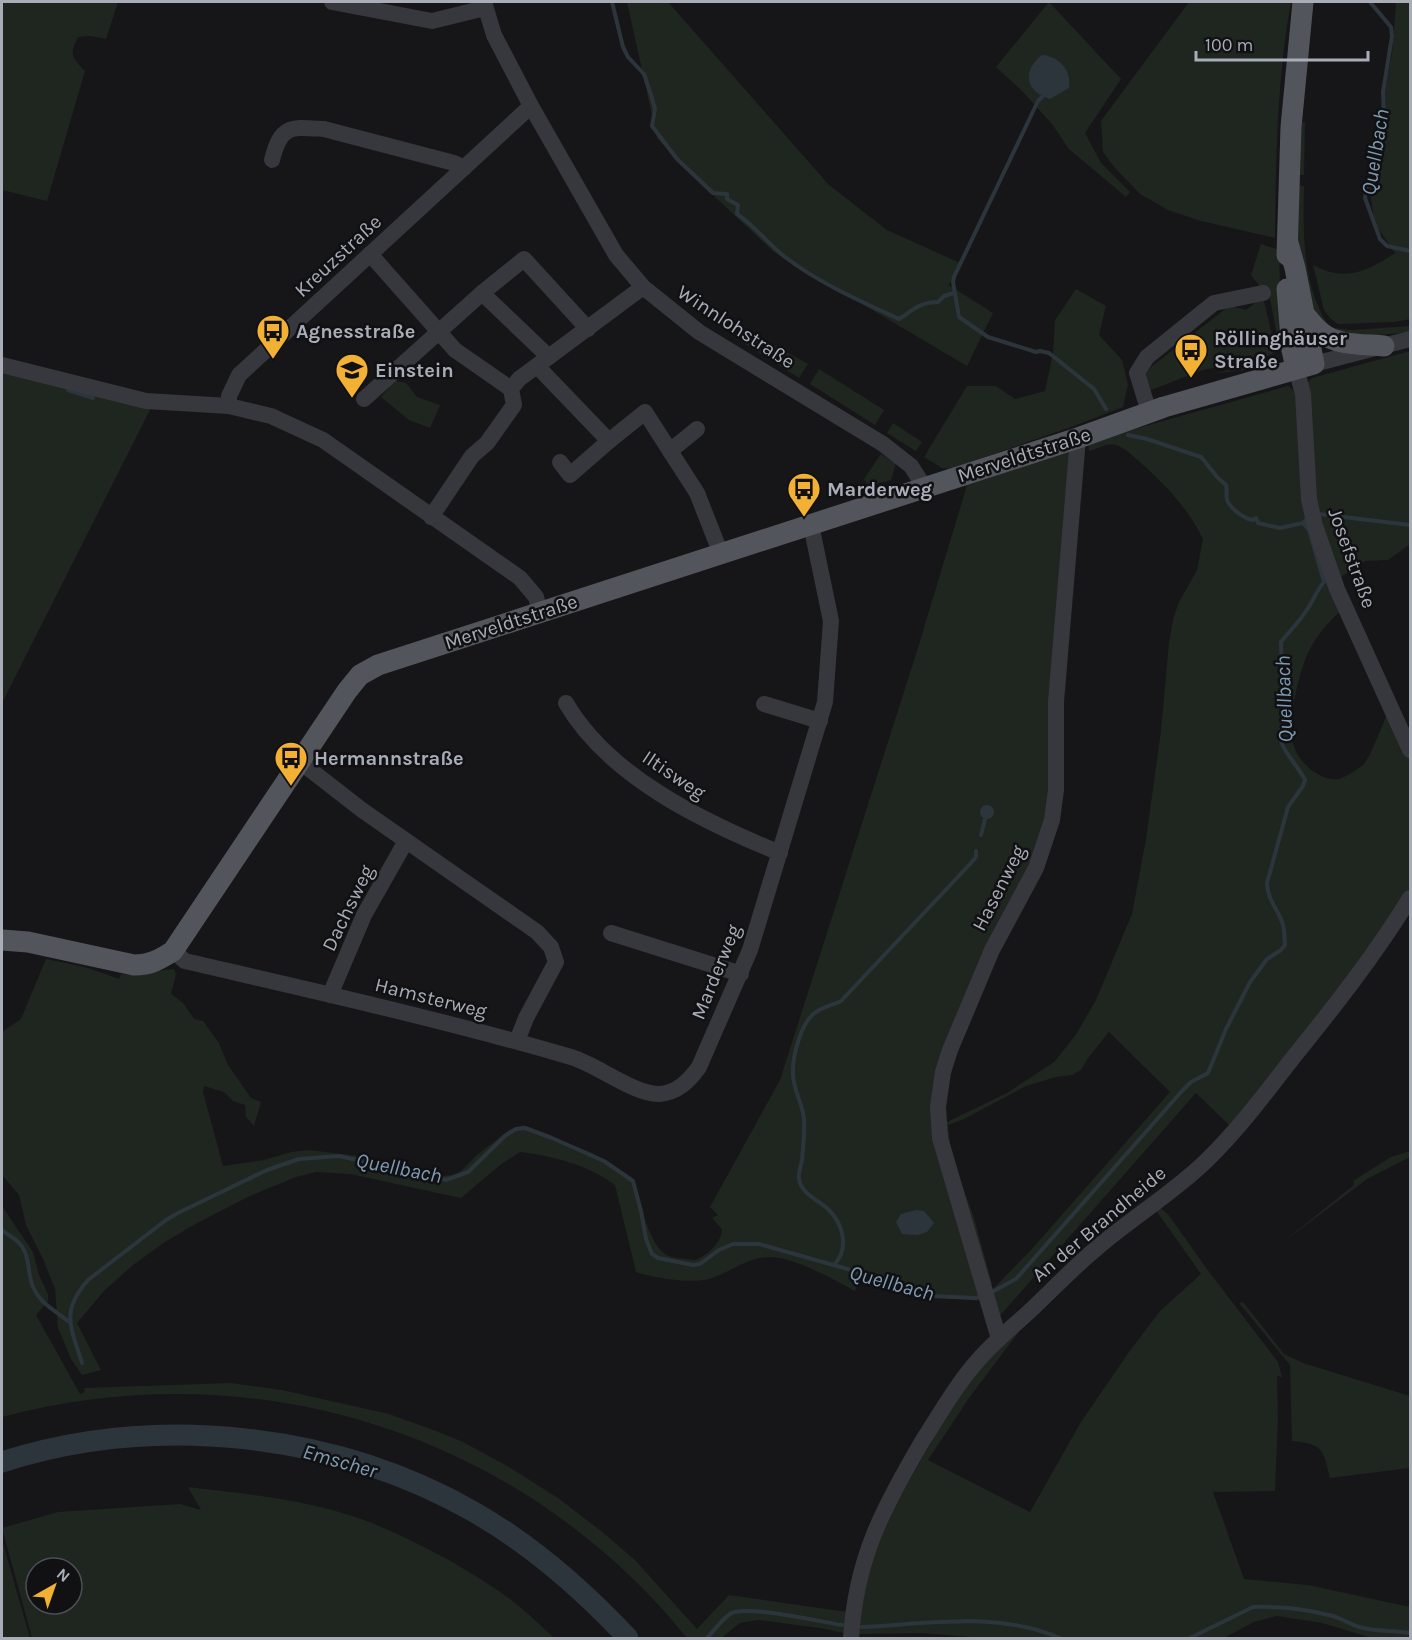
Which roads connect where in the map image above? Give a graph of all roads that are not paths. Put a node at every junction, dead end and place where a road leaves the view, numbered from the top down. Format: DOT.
graph roads {
  1 [pos="332,2"];
  2 [pos="1303,2"];
  3 [pos="484,5"];
  4 [pos="531,106"];
  5 [pos="272,160"];
  6 [pos="464,168"];
  7 [pos="1288,243"];
  8 [pos="370,254"];
  9 [pos="643,287"];
  10 [pos="482,293"];
  11 [pos="1263,293"];
  12 [pos="1303,313"];
  13 [pos="588,329"];
  14 [pos="438,331"];
  15 [pos="1410,339"];
  16 [pos="1384,346"];
  17 [pos="543,362"];
  18 [pos="2,365"];
  19 [pos="1305,366"];
  20 [pos="511,389"];
  21 [pos="364,399"];
  22 [pos="229,406"];
  23 [pos="1149,412"];
  24 [pos="697,429"];
  25 [pos="1078,438"];
  26 [pos="609,441"];
  27 [pos="670,451"];
  28 [pos="560,462"];
  29 [pos="925,488"];
  30 [pos="431,517"];
  31 [pos="811,525"];
  32 [pos="721,554"];
  33 [pos="540,612"];
  34 [pos="566,703"];
  35 [pos="764,704"];
  36 [pos="820,721"];
  37 [pos="1410,750"];
  38 [pos="299,761"];
  39 [pos="406,841"];
  40 [pos="780,853"];
  41 [pos="1410,898"];
  42 [pos="611,933"];
  43 [pos="2,940"];
  44 [pos="173,951"];
  45 [pos="741,974"];
  46 [pos="330,995"];
  47 [pos="517,1041"];
  48 [pos="675,1090"];
  49 [pos="999,1340"];
  50 [pos="850,1638"];
  1 -- 3 [label="street"];
  2 -- 7 [label="main road"];
  3 -- 4 [label="street, Winnlohstraße"];
  4 -- 6 [label="street, Kreuzstraße"];
  4 -- 9 [label="street, Winnlohstraße"];
  5 -- 6 [label="street"];
  6 -- 8 [label="street, Kreuzstraße"];
  7 -- 12 [label="main road"];
  7 -- 19 [label="main road"];
  8 -- 14 [label="street"];
  8 -- 22 [label="street, Kreuzstraße"];
  9 -- 13 [label="street"];
  9 -- 29 [label="street, Winnlohstraße"];
  10 -- 13 [label="street"];
  10 -- 14 [label="street"];
  10 -- 17 [label="street"];
  11 -- 23 [label="street"];
  12 -- 16 [label="main road"];
  12 -- 19 [label="main road"];
  13 -- 17 [label="street"];
  14 -- 20 [label="street"];
  14 -- 21 [label="street"];
  15 -- 16 [label="street, Merveldtstraße"];
  16 -- 19 [label="street, Merveldtstraße"];
  17 -- 20 [label="street"];
  17 -- 26 [label="street"];
  18 -- 22 [label="street"];
  19 -- 23 [label="main road, Merveldtstraße"];
  19 -- 37 [label="street, Josefstraße"];
  20 -- 30 [label="street"];
  22 -- 30 [label="street"];
  23 -- 25 [label="main road, Merveldtstraße"];
  24 -- 27 [label="street"];
  25 -- 29 [label="main road, Merveldtstraße"];
  25 -- 49 [label="street, Hasenweg"];
  26 -- 27 [label="street"];
  26 -- 28 [label="street"];
  27 -- 32 [label="street"];
  29 -- 31 [label="main road, Merveldtstraße"];
  30 -- 33 [label="street"];
  31 -- 32 [label="main road, Merveldtstraße"];
  31 -- 36 [label="street, Marderweg"];
  32 -- 33 [label="main road, Merveldtstraße"];
  33 -- 38 [label="main road, Merveldtstraße"];
  34 -- 40 [label="street, Iltisweg"];
  35 -- 36 [label="street"];
  36 -- 40 [label="street, Marderweg"];
  38 -- 39 [label="street"];
  38 -- 44 [label="main road, Merveldtstraße"];
  39 -- 46 [label="street, Dachsweg"];
  39 -- 47 [label="street"];
  40 -- 45 [label="street, Marderweg"];
  41 -- 49 [label="street, An der Brandheide"];
  42 -- 45 [label="street"];
  43 -- 44 [label="main road"];
  44 -- 46 [label="street, Hamsterweg"];
  45 -- 48 [label="street, Marderweg"];
  46 -- 47 [label="street, Hamsterweg"];
  47 -- 48 [label="street, Hamsterweg"];
  49 -- 50 [label="street, An der Brandheide"];
}
